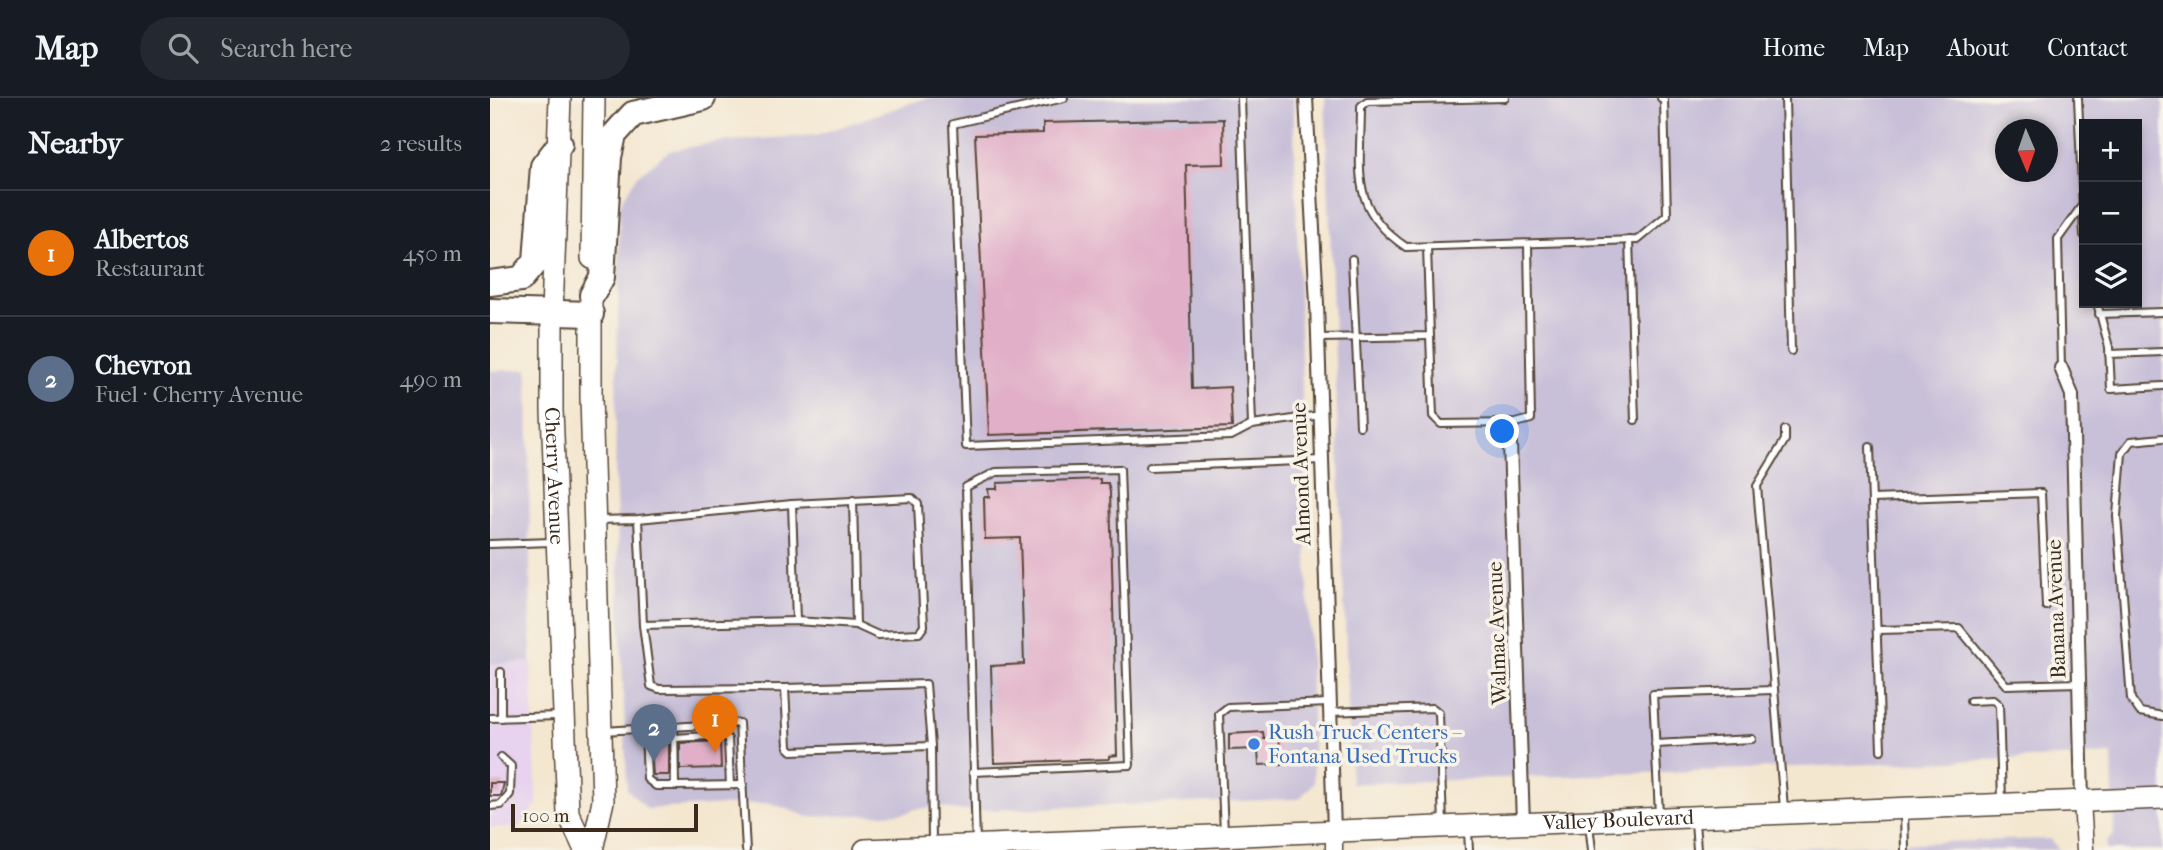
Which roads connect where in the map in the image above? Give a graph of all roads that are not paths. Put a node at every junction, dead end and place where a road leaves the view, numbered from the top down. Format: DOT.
graph roads {
  1 [pos="560,98"];
  2 [pos="703,98"];
  3 [pos="1064,98"];
  4 [pos="1241,98"];
  5 [pos="1306,98"];
  6 [pos="1505,98"];
  7 [pos="1661,98"];
  8 [pos="1785,98"];
  9 [pos="2078,98"];
  10 [pos="594,101"];
  11 [pos="561,135"];
  12 [pos="2080,182"];
  13 [pos="2079,210"];
  14 [pos="1629,240"];
  15 [pos="1528,244"];
  16 [pos="1427,247"];
  17 [pos="1352,259"];
  18 [pos="490,283"];
  19 [pos="591,305"];
  20 [pos="2098,308"];
  21 [pos="490,311"];
  22 [pos="2163,312"];
  23 [pos="552,313"];
  24 [pos="2099,314"];
  25 [pos="1430,336"];
  26 [pos="1356,337"];
  27 [pos="1318,338"];
  28 [pos="1791,351"];
  29 [pos="2163,352"];
  30 [pos="2109,354"];
  31 [pos="2061,368"];
  32 [pos="2163,386"];
  33 [pos="1321,415"];
  34 [pos="1635,420"];
  35 [pos="1252,425"];
  36 [pos="1360,426"];
  37 [pos="1786,430"];
  38 [pos="2163,438"];
  39 [pos="1510,443"];
  40 [pos="1870,447"];
  41 [pos="1322,460"];
  42 [pos="1150,467"];
  43 [pos="1872,499"];
  44 [pos="853,500"];
  45 [pos="792,504"];
  46 [pos="638,519"];
  47 [pos="594,520"];
  48 [pos="558,541"];
  49 [pos="490,544"];
  50 [pos="2046,607"];
  51 [pos="796,621"];
  52 [pos="643,625"];
  53 [pos="856,625"];
  54 [pos="1877,630"];
  55 [pos="501,672"];
  56 [pos="2079,683"];
  57 [pos="785,688"];
  58 [pos="1773,690"];
  59 [pos="1970,701"];
  60 [pos="1330,708"];
  61 [pos="565,715"];
  62 [pos="2163,716"];
  63 [pos="490,718"];
  64 [pos="501,718"];
  65 [pos="674,726"];
  66 [pos="645,728"];
  67 [pos="601,731"];
  68 [pos="675,738"];
  69 [pos="1752,739"];
  70 [pos="1655,744"];
  71 [pos="931,746"];
  72 [pos="1881,750"];
  73 [pos="501,757"];
  74 [pos="973,772"];
  75 [pos="730,785"];
  76 [pos="743,785"];
  77 [pos="675,786"];
  78 [pos="2163,798"];
  79 [pos="2082,801"];
  80 [pos="2002,803"];
  81 [pos="490,806"];
  82 [pos="1904,807"];
  83 [pos="1784,812"];
  84 [pos="1695,816"];
  85 [pos="1659,817"];
  86 [pos="1588,820"];
  87 [pos="1523,823"];
  88 [pos="1468,825"];
  89 [pos="1443,826"];
  90 [pos="1224,835"];
  91 [pos="1334,840"];
  92 [pos="976,845"];
  93 [pos="1120,845"];
  94 [pos="932,847"];
  95 [pos="584,850"];
  96 [pos="592,850"];
  97 [pos="747,850"];
  98 [pos="865,850"];
  99 [pos="1469,850"];
  100 [pos="1592,850"];
  101 [pos="1697,850"];
  102 [pos="1905,850"];
  103 [pos="2085,850"];
  1 -- 11 [label="main road, Cherry Avenue"];
  2 -- 19 [label="highway"];
  3 -- 35 [label="lane"];
  4 -- 35 [label="lane"];
  5 -- 27 [label="street, Almond Avenue"];
  6 -- 16 [label="lane"];
  7 -- 14 [label="lane"];
  8 -- 28 [label="lane"];
  9 -- 12 [label="lane"];
  10 -- 19 [label="main road, Cherry Avenue"];
  11 -- 18 [label="highway"];
  11 -- 23 [label="main road, Cherry Avenue"];
  13 -- 31 [label="lane"];
  14 -- 15 [label="lane"];
  14 -- 34 [label="lane"];
  15 -- 16 [label="lane"];
  15 -- 25 [label="lane"];
  16 -- 25 [label="lane"];
  17 -- 26 [label="lane"];
  19 -- 23 [label="highway"];
  19 -- 47 [label="main road, Cherry Avenue"];
  20 -- 24 [label="lane"];
  21 -- 23 [label="highway"];
  22 -- 24 [label="lane"];
  23 -- 48 [label="main road, Cherry Avenue"];
  24 -- 30 [label="lane"];
  25 -- 26 [label="lane"];
  26 -- 27 [label="lane"];
  26 -- 36 [label="lane"];
  27 -- 33 [label="street, Almond Avenue"];
  29 -- 30 [label="lane"];
  30 -- 32 [label="lane"];
  31 -- 56 [label="street, Banana Avenue"];
  33 -- 35 [label="lane"];
  33 -- 41 [label="street, Almond Avenue"];
  37 -- 58 [label="lane"];
  38 -- 62 [label="lane"];
  39 -- 87 [label="street, Walmac Avenue"];
  40 -- 43 [label="lane"];
  41 -- 42 [label="lane"];
  41 -- 60 [label="street, Almond Avenue"];
  43 -- 50 [label="lane"];
  43 -- 54 [label="lane"];
  44 -- 45 [label="lane"];
  44 -- 53 [label="lane"];
  44 -- 53 [label="lane"];
  45 -- 46 [label="lane"];
  45 -- 51 [label="lane"];
  46 -- 47 [label="lane"];
  46 -- 52 [label="lane"];
  47 -- 67 [label="main road, Cherry Avenue"];
  48 -- 49 [label="lane"];
  48 -- 61 [label="main road, Cherry Avenue"];
  51 -- 52 [label="lane"];
  51 -- 53 [label="lane"];
  52 -- 57 [label="lane"];
  54 -- 56 [label="lane"];
  54 -- 72 [label="lane"];
  55 -- 64 [label="lane"];
  56 -- 79 [label="street, Banana Avenue"];
  57 -- 71 [label="lane"];
  57 -- 71 [label="lane"];
  58 -- 70 [label="lane"];
  58 -- 83 [label="lane"];
  59 -- 80 [label="lane"];
  60 -- 89 [label="lane"];
  60 -- 90 [label="lane"];
  60 -- 91 [label="street, Almond Avenue"];
  61 -- 64 [label="lane"];
  61 -- 95 [label="main road, Cherry Avenue"];
  63 -- 64 [label="lane"];
  65 -- 66 [label="lane"];
  65 -- 68 [label="lane"];
  65 -- 76 [label="lane"];
  66 -- 67 [label="lane"];
  66 -- 77 [label="lane"];
  67 -- 96 [label="main road, Cherry Avenue"];
  68 -- 75 [label="lane"];
  68 -- 77 [label="lane"];
  69 -- 70 [label="lane"];
  70 -- 85 [label="lane"];
  71 -- 94 [label="lane"];
  73 -- 81 [label="lane"];
  74 -- 74 [label="lane"];
  74 -- 92 [label="lane"];
  75 -- 76 [label="lane"];
  75 -- 77 [label="lane"];
  76 -- 97 [label="lane"];
  78 -- 79 [label="main road, Valley Boulevard"];
  79 -- 80 [label="main road, Valley Boulevard"];
  79 -- 103 [label="street, Banana Avenue"];
  80 -- 82 [label="main road, Valley Boulevard"];
  82 -- 83 [label="main road, Valley Boulevard"];
  82 -- 102 [label="lane"];
  83 -- 84 [label="main road, Valley Boulevard"];
  84 -- 85 [label="main road, Valley Boulevard"];
  84 -- 101 [label="lane"];
  85 -- 86 [label="main road, Valley Boulevard"];
  86 -- 87 [label="main road, Valley Boulevard"];
  86 -- 100 [label="lane"];
  87 -- 88 [label="main road, Valley Boulevard"];
  88 -- 89 [label="main road, Valley Boulevard"];
  88 -- 99 [label="lane"];
  89 -- 91 [label="main road, Valley Boulevard"];
  90 -- 91 [label="main road, Valley Boulevard"];
  90 -- 93 [label="main road, Valley Boulevard"];
  92 -- 93 [label="main road, Valley Boulevard"];
  92 -- 94 [label="main road, Valley Boulevard"];
  94 -- 98 [label="main road, Valley Boulevard"];
}
